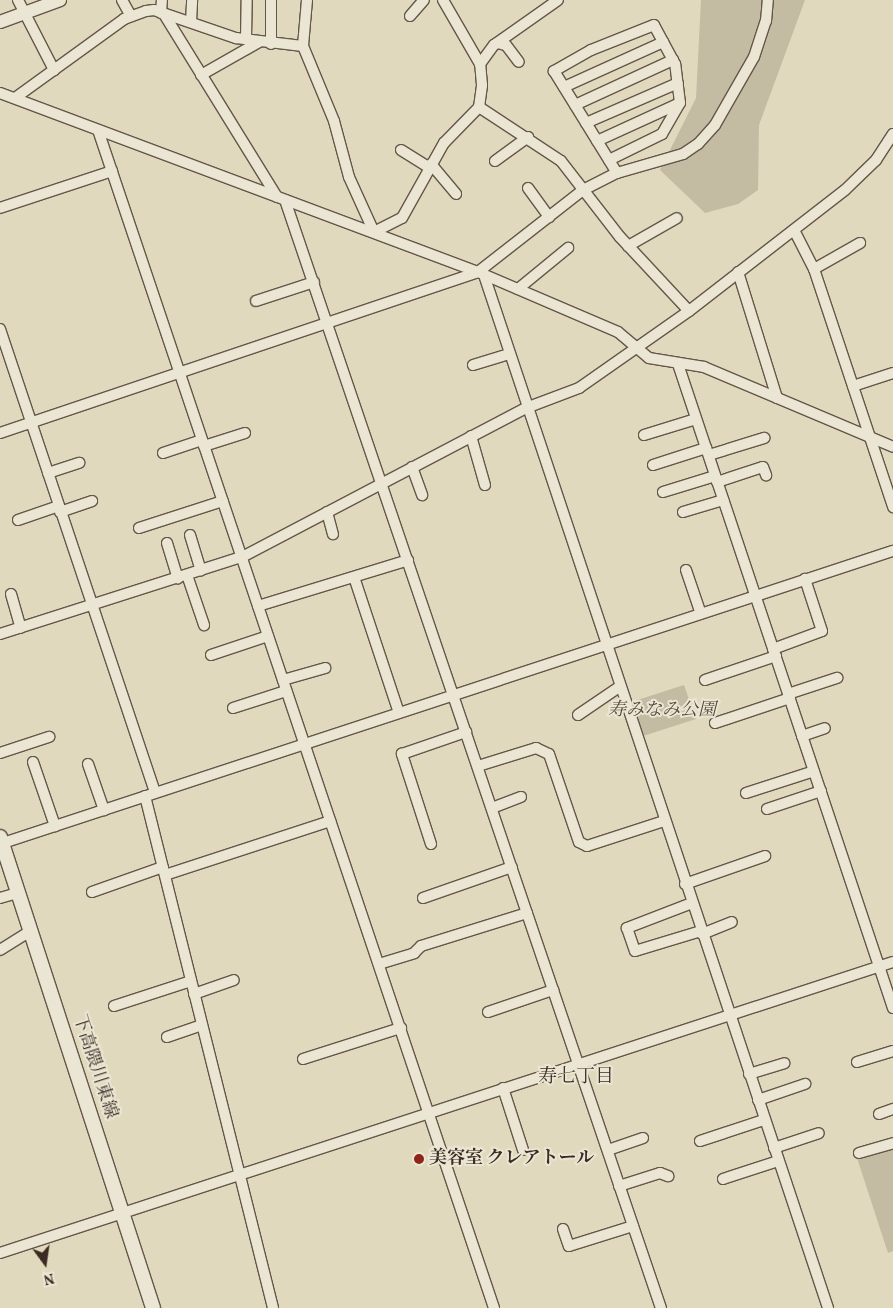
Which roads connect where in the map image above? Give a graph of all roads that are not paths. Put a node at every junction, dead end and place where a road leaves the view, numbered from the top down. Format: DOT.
graph roads {
  1 [pos="18,0"];
  2 [pos="60,0"];
  3 [pos="122,0"];
  4 [pos="162,0"];
  5 [pos="192,0"];
  6 [pos="247,0"];
  7 [pos="271,0"];
  8 [pos="307,0"];
  9 [pos="424,0"];
  10 [pos="444,0"];
  11 [pos="558,0"];
  12 [pos="768,0"];
  13 [pos="25,14"];
  14 [pos="163,14"];
  15 [pos="131,16"];
  16 [pos="410,16"];
  17 [pos="0,22"];
  18 [pos="191,22"];
  19 [pos="246,40"];
  20 [pos="259,42"];
  21 [pos="663,42"];
  22 [pos="497,43"];
  23 [pos="271,44"];
  24 [pos="303,46"];
  25 [pos="673,60"];
  26 [pos="519,62"];
  27 [pos="480,64"];
  28 [pos="54,70"];
  29 [pos="201,75"];
  30 [pos="678,83"];
  31 [pos="564,87"];
  32 [pos="0,93"];
  33 [pos="15,98"];
  34 [pos="680,103"];
  35 [pos="575,105"];
  36 [pos="480,107"];
  37 [pos="586,124"];
  38 [pos="98,130"];
  39 [pos="893,134"];
  40 [pos="528,137"];
  41 [pos="597,141"];
  42 [pos="401,150"];
  43 [pos="608,160"];
  44 [pos="495,161"];
  45 [pos="431,166"];
  46 [pos="112,170"];
  47 [pos="616,173"];
  48 [pos="528,188"];
  49 [pos="582,190"];
  50 [pos="456,194"];
  51 [pos="281,198"];
  52 [pos="0,208"];
  53 [pos="549,216"];
  54 [pos="677,218"];
  55 [pos="794,230"];
  56 [pos="374,232"];
  57 [pos="860,243"];
  58 [pos="628,246"];
  59 [pos="568,248"];
  60 [pos="814,269"];
  61 [pos="738,272"];
  62 [pos="481,274"];
  63 [pos="314,282"];
  64 [pos="518,289"];
  65 [pos="256,301"];
  66 [pos="689,311"];
  67 [pos="327,321"];
  68 [pos="0,329"];
  69 [pos="638,346"];
  70 [pos="508,354"];
  71 [pos="678,364"];
  72 [pos="474,365"];
  73 [pos="179,373"];
  74 [pos="893,373"];
  75 [pos="853,386"];
  76 [pos="777,398"];
  77 [pos="526,408"];
  78 [pos="696,419"];
  79 [pos="31,423"];
  80 [pos="244,433"];
  81 [pos="0,434"];
  82 [pos="644,435"];
  83 [pos="471,436"];
  84 [pos="870,437"];
  85 [pos="764,438"];
  86 [pos="203,443"];
  87 [pos="893,447"];
  88 [pos="163,452"];
  89 [pos="707,452"];
  90 [pos="80,464"];
  91 [pos="653,465"];
  92 [pos="412,466"];
  93 [pos="893,472"];
  94 [pos="48,473"];
  95 [pos="766,476"];
  96 [pos="716,478"];
  97 [pos="883,478"];
  98 [pos="382,482"];
  99 [pos="485,485"];
  100 [pos="663,492"];
  101 [pos="422,496"];
  102 [pos="723,500"];
  103 [pos="92,501"];
  104 [pos="223,501"];
  105 [pos="893,507"];
  106 [pos="60,509"];
  107 [pos="327,512"];
  108 [pos="683,512"];
  109 [pos="18,520"];
  110 [pos="139,528"];
  111 [pos="333,534"];
  112 [pos="190,535"];
  113 [pos="166,543"];
  114 [pos="893,551"];
  115 [pos="242,557"];
  116 [pos="408,560"];
  117 [pos="201,570"];
  118 [pos="686,570"];
  119 [pos="182,576"];
  120 [pos="354,576"];
  121 [pos="805,580"];
  122 [pos="12,594"];
  123 [pos="756,596"];
  124 [pos="92,606"];
  125 [pos="258,606"];
  126 [pos="701,614"];
  127 [pos="204,625"];
  128 [pos="22,628"];
  129 [pos="0,634"];
  130 [pos="268,636"];
  131 [pos="605,646"];
  132 [pos="775,653"];
  133 [pos="211,654"];
  134 [pos="325,668"];
  135 [pos="837,678"];
  136 [pos="283,680"];
  137 [pos="704,680"];
  138 [pos="619,687"];
  139 [pos="286,691"];
  140 [pos="454,696"];
  141 [pos="789,696"];
  142 [pos="233,708"];
  143 [pos="399,713"];
  144 [pos="578,715"];
  145 [pos="715,723"];
  146 [pos="825,728"];
  147 [pos="466,732"];
  148 [pos="802,736"];
  149 [pos="50,737"];
  150 [pos="304,743"];
  151 [pos="0,753"];
  152 [pos="33,762"];
  153 [pos="88,764"];
  154 [pos="478,766"];
  155 [pos="814,771"];
  156 [pos="821,791"];
  157 [pos="150,794"];
  158 [pos="746,794"];
  159 [pos="521,797"];
  160 [pos="492,808"];
  161 [pos="767,809"];
  162 [pos="104,810"];
  163 [pos="330,821"];
  164 [pos="664,821"];
  165 [pos="55,826"];
  166 [pos="1,841"];
  167 [pos="431,844"];
  168 [pos="765,856"];
  169 [pos="512,867"];
  170 [pos="164,871"];
  171 [pos="685,884"];
  172 [pos="18,892"];
  173 [pos="92,892"];
  174 [pos="0,898"];
  175 [pos="423,898"];
  176 [pos="692,903"];
  177 [pos="528,913"];
  178 [pos="732,922"];
  179 [pos="31,931"];
  180 [pos="701,932"];
  181 [pos="0,950"];
  182 [pos="893,962"];
  183 [pos="379,964"];
  184 [pos="879,966"];
  185 [pos="234,980"];
  186 [pos="191,981"];
  187 [pos="554,990"];
  188 [pos="194,994"];
  189 [pos="114,1006"];
  190 [pos="893,1008"];
  191 [pos="488,1012"];
  192 [pos="729,1015"];
  193 [pos="202,1025"];
  194 [pos="401,1028"];
  195 [pos="166,1036"];
  196 [pos="893,1051"];
  197 [pos="303,1059"];
  198 [pos="857,1062"];
  199 [pos="784,1063"];
  200 [pos="578,1064"];
  201 [pos="749,1074"];
  202 [pos="805,1084"];
  203 [pos="504,1088"];
  204 [pos="758,1100"];
  205 [pos="893,1109"];
  206 [pos="430,1112"];
  207 [pos="879,1114"];
  208 [pos="764,1120"];
  209 [pos="819,1133"];
  210 [pos="643,1138"];
  211 [pos="700,1141"];
  212 [pos="893,1142"];
  213 [pos="774,1148"];
  214 [pos="523,1150"];
  215 [pos="608,1150"];
  216 [pos="859,1153"];
  217 [pos="778,1161"];
  218 [pos="239,1174"];
  219 [pos="668,1176"];
  220 [pos="723,1179"];
  221 [pos="620,1186"];
  222 [pos="121,1212"];
  223 [pos="633,1226"];
  224 [pos="563,1229"];
  225 [pos="0,1253"];
  226 [pos="153,1308"];
  227 [pos="273,1308"];
  228 [pos="494,1308"];
  229 [pos="661,1308"];
  230 [pos="828,1308"];
  1 -- 13 [label="street"];
  2 -- 13 [label="street"];
  3 -- 15 [label="street"];
  4 -- 14 [label="street"];
  5 -- 18 [label="street"];
  6 -- 19 [label="street"];
  7 -- 23 [label="street"];
  8 -- 24 [label="street"];
  9 -- 16 [label="street"];
  10 -- 27 [label="street"];
  11 -- 22 [label="street"];
  12 -- 47 [label="street"];
  13 -- 17 [label="street"];
  13 -- 28 [label="street"];
  14 -- 15 [label="street"];
  14 -- 18 [label="street"];
  14 -- 29 [label="street"];
  15 -- 28 [label="street"];
  18 -- 19 [label="street"];
  19 -- 20 [label="street"];
  20 -- 23 [label="street"];
  20 -- 29 [label="street"];
  21 -- 25 [label="street"];
  21 -- 31 [label="street"];
  21 -- 31 [label="street"];
  22 -- 26 [label="street"];
  22 -- 27 [label="street"];
  23 -- 24 [label="street"];
  24 -- 56 [label="street"];
  25 -- 30 [label="street"];
  25 -- 35 [label="street"];
  27 -- 36 [label="street"];
  28 -- 33 [label="street"];
  29 -- 51 [label="street"];
  30 -- 34 [label="street"];
  30 -- 37 [label="street"];
  31 -- 35 [label="street"];
  32 -- 33 [label="street"];
  33 -- 38 [label="street"];
  34 -- 41 [label="street"];
  34 -- 43 [label="street"];
  35 -- 37 [label="street"];
  36 -- 40 [label="street"];
  36 -- 45 [label="street"];
  37 -- 41 [label="street"];
  38 -- 46 [label="street"];
  38 -- 51 [label="street"];
  39 -- 55 [label="street"];
  40 -- 44 [label="street"];
  40 -- 49 [label="street"];
  41 -- 43 [label="street"];
  42 -- 45 [label="street"];
  43 -- 47 [label="street"];
  45 -- 50 [label="street"];
  45 -- 56 [label="street"];
  46 -- 52 [label="street"];
  46 -- 73 [label="street"];
  47 -- 49 [label="street"];
  48 -- 53 [label="street"];
  49 -- 53 [label="street"];
  49 -- 58 [label="street"];
  51 -- 56 [label="street"];
  51 -- 63 [label="street"];
  53 -- 62 [label="street"];
  54 -- 58 [label="street"];
  55 -- 60 [label="street"];
  55 -- 61 [label="street"];
  56 -- 62 [label="street"];
  57 -- 60 [label="street"];
  58 -- 66 [label="street"];
  59 -- 64 [label="street"];
  60 -- 75 [label="street"];
  61 -- 66 [label="street"];
  61 -- 76 [label="street"];
  62 -- 64 [label="street"];
  62 -- 67 [label="street"];
  62 -- 70 [label="street"];
  63 -- 65 [label="street"];
  63 -- 67 [label="street"];
  64 -- 69 [label="street"];
  66 -- 69 [label="street"];
  67 -- 73 [label="street"];
  67 -- 98 [label="street"];
  68 -- 79 [label="street"];
  69 -- 71 [label="street"];
  69 -- 77 [label="street"];
  70 -- 72 [label="street"];
  70 -- 77 [label="street"];
  71 -- 76 [label="street"];
  71 -- 78 [label="street"];
  73 -- 79 [label="street"];
  73 -- 86 [label="street"];
  74 -- 75 [label="street"];
  75 -- 84 [label="street"];
  76 -- 84 [label="street"];
  77 -- 83 [label="street"];
  77 -- 131 [label="street"];
  78 -- 82 [label="street"];
  78 -- 89 [label="street"];
  79 -- 81 [label="street"];
  79 -- 94 [label="street"];
  80 -- 86 [label="street"];
  83 -- 92 [label="street"];
  83 -- 99 [label="street"];
  84 -- 87 [label="street"];
  84 -- 97 [label="street"];
  85 -- 89 [label="street"];
  86 -- 88 [label="street"];
  86 -- 104 [label="street"];
  89 -- 91 [label="street"];
  89 -- 96 [label="street"];
  90 -- 94 [label="street"];
  92 -- 98 [label="street"];
  92 -- 101 [label="street"];
  93 -- 97 [label="street"];
  94 -- 106 [label="street"];
  95 -- 96 [label="street"];
  96 -- 100 [label="street"];
  96 -- 102 [label="street"];
  97 -- 105 [label="street"];
  98 -- 107 [label="street"];
  98 -- 116 [label="street"];
  102 -- 108 [label="street"];
  102 -- 123 [label="street"];
  103 -- 106 [label="street"];
  104 -- 110 [label="street"];
  104 -- 115 [label="street"];
  106 -- 109 [label="street"];
  106 -- 124 [label="street"];
  107 -- 111 [label="street"];
  107 -- 115 [label="street"];
  112 -- 117 [label="street"];
  113 -- 119 [label="street"];
  114 -- 121 [label="street"];
  115 -- 117 [label="street"];
  115 -- 125 [label="street"];
  116 -- 120 [label="street"];
  116 -- 140 [label="street"];
  117 -- 119 [label="street"];
  118 -- 126 [label="street"];
  119 -- 124 [label="street"];
  119 -- 127 [label="street"];
  120 -- 125 [label="street"];
  120 -- 143 [label="street"];
  121 -- 123 [label="street"];
  121 -- 132 [label="street"];
  122 -- 128 [label="street"];
  123 -- 126 [label="street"];
  123 -- 132 [label="street"];
  124 -- 128 [label="street"];
  124 -- 157 [label="street"];
  125 -- 130 [label="street"];
  126 -- 131 [label="street"];
  128 -- 129 [label="street"];
  130 -- 133 [label="street"];
  130 -- 136 [label="street"];
  131 -- 138 [label="street"];
  131 -- 140 [label="street"];
  132 -- 137 [label="street"];
  132 -- 141 [label="street"];
  134 -- 136 [label="street"];
  135 -- 141 [label="street"];
  136 -- 139 [label="street"];
  138 -- 144 [label="street"];
  138 -- 164 [label="street"];
  139 -- 142 [label="street"];
  139 -- 150 [label="street"];
  140 -- 143 [label="street"];
  140 -- 147 [label="street"];
  141 -- 145 [label="street"];
  141 -- 148 [label="street"];
  143 -- 150 [label="street"];
  146 -- 148 [label="street"];
  147 -- 154 [label="street"];
  147 -- 167 [label="street"];
  148 -- 155 [label="street"];
  149 -- 151 [label="street"];
  150 -- 157 [label="street"];
  150 -- 163 [label="street"];
  152 -- 165 [label="street"];
  153 -- 162 [label="street"];
  154 -- 160 [label="street"];
  154 -- 164 [label="street"];
  155 -- 156 [label="street"];
  155 -- 158 [label="street"];
  156 -- 161 [label="street"];
  156 -- 184 [label="street"];
  157 -- 162 [label="street"];
  157 -- 170 [label="street"];
  159 -- 160 [label="street"];
  160 -- 169 [label="street"];
  162 -- 165 [label="street"];
  163 -- 170 [label="street"];
  163 -- 183 [label="street"];
  164 -- 171 [label="street"];
  165 -- 166 [label="street"];
  166 -- 172 [label="main road, 下高隈川東線"];
  168 -- 171 [label="street"];
  169 -- 175 [label="street"];
  169 -- 177 [label="street"];
  170 -- 173 [label="street"];
  170 -- 186 [label="street"];
  171 -- 176 [label="street"];
  172 -- 174 [label="street"];
  172 -- 179 [label="main road, 下高隈川東線"];
  176 -- 180 [label="street"];
  176 -- 180 [label="street"];
  177 -- 183 [label="street"];
  177 -- 187 [label="street"];
  178 -- 180 [label="street"];
  179 -- 181 [label="street"];
  179 -- 222 [label="main road, 下高隈川東線"];
  180 -- 192 [label="street"];
  182 -- 184 [label="street"];
  183 -- 194 [label="street"];
  184 -- 190 [label="street"];
  184 -- 192 [label="street"];
  185 -- 188 [label="street"];
  186 -- 188 [label="street"];
  186 -- 189 [label="street"];
  187 -- 191 [label="street"];
  187 -- 200 [label="street"];
  188 -- 193 [label="street"];
  192 -- 200 [label="street"];
  192 -- 201 [label="street"];
  193 -- 195 [label="street"];
  193 -- 218 [label="street"];
  194 -- 197 [label="street"];
  194 -- 206 [label="street"];
  196 -- 198 [label="street"];
  199 -- 201 [label="street"];
  200 -- 203 [label="street"];
  200 -- 215 [label="street"];
  201 -- 204 [label="street"];
  202 -- 204 [label="street"];
  203 -- 206 [label="street"];
  203 -- 214 [label="street"];
  204 -- 208 [label="street"];
  205 -- 207 [label="street"];
  206 -- 218 [label="street"];
  206 -- 228 [label="street"];
  208 -- 211 [label="street"];
  208 -- 213 [label="street"];
  209 -- 213 [label="street"];
  210 -- 215 [label="street"];
  212 -- 216 [label="street"];
  213 -- 217 [label="street"];
  215 -- 221 [label="street"];
  217 -- 220 [label="street"];
  217 -- 230 [label="street"];
  218 -- 222 [label="street"];
  218 -- 227 [label="street"];
  219 -- 221 [label="street"];
  221 -- 223 [label="street"];
  222 -- 225 [label="street"];
  222 -- 226 [label="main road, 下高隈川東線"];
  223 -- 224 [label="street"];
  223 -- 229 [label="street"];
}
